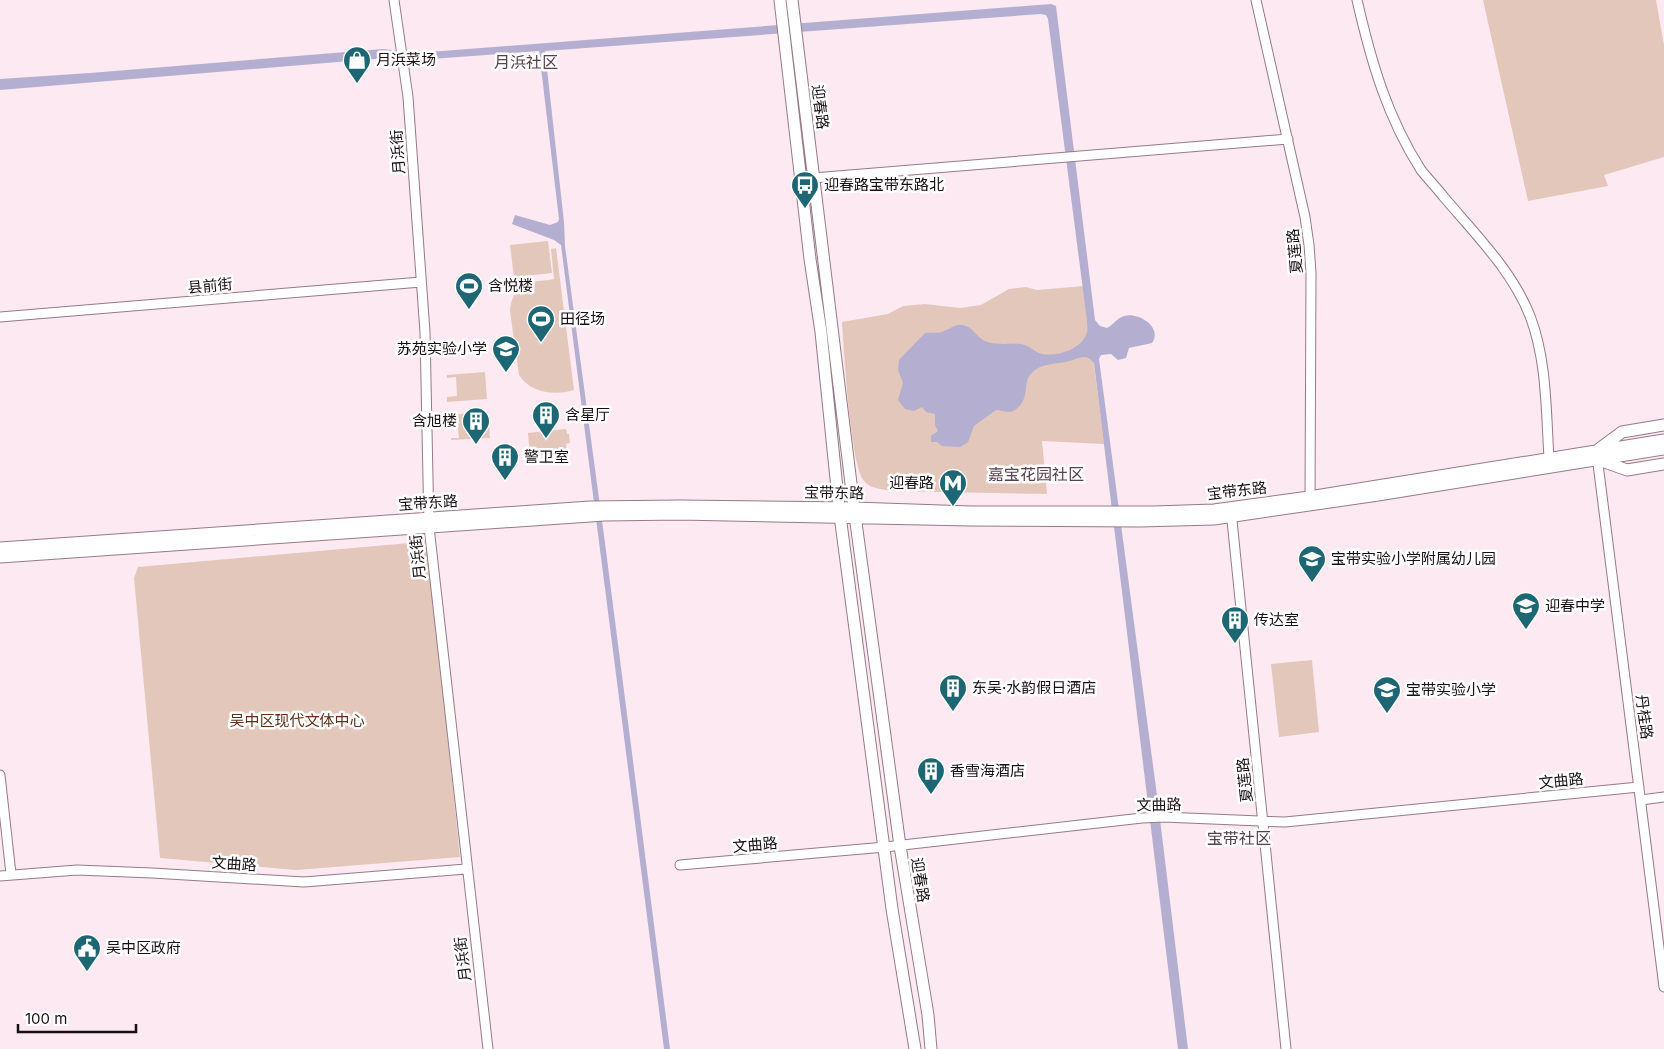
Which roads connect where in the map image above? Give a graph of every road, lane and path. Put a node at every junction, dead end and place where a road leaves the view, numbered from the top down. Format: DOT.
graph roads {
  1 [pos="394,0"];
  2 [pos="780,0"];
  3 [pos="792,0"];
  4 [pos="1256,0"];
  5 [pos="1357,0"];
  6 [pos="789,26"];
  7 [pos="1288,139"];
  8 [pos="813,178"];
  9 [pos="421,282"];
  10 [pos="0,317"];
  11 [pos="1664,426"];
  12 [pos="1664,440"];
  13 [pos="1664,449"];
  14 [pos="1597,455"];
  15 [pos="1549,458"];
  16 [pos="1664,464"];
  17 [pos="1310,501"];
  18 [pos="840,512"];
  19 [pos="855,512"];
  20 [pos="1231,513"];
  21 [pos="429,522"];
  22 [pos="0,548"];
  23 [pos="0,557"];
  24 [pos="0,776"];
  25 [pos="1639,787"];
  26 [pos="1664,797"];
  27 [pos="1640,800"];
  28 [pos="1263,822"];
  29 [pos="900,846"];
  30 [pos="885,847"];
  31 [pos="680,865"];
  32 [pos="466,869"];
  33 [pos="11,874"];
  34 [pos="0,876"];
  35 [pos="1664,987"];
  36 [pos="488,1049"];
  37 [pos="915,1049"];
  38 [pos="931,1049"];
  39 [pos="1286,1049"];
  1 -- 9 [label="street, 月浜街"];
  2 -- 6 [label="main road, 迎春路"];
  3 -- 6 [label="main road, 迎春路"];
  4 -- 7 [label="street, 夏莲路"];
  5 -- 15 [label="street"];
  6 -- 8 [label="main road, 迎春路"];
  6 -- 18 [label="main road, 迎春路"];
  7 -- 8 [label="street"];
  7 -- 17 [label="street, 夏莲路"];
  8 -- 19 [label="main road, 迎春路"];
  9 -- 10 [label="street, 县前街"];
  9 -- 21 [label="street, 月浜街"];
  11 -- 14 [label="main road"];
  12 -- 14 [label="main road, 宝带东路"];
  13 -- 14 [label="main road, 宝带东路"];
  14 -- 15 [label="main road, 宝带东路"];
  14 -- 16 [label="main road"];
  14 -- 17 [label="main road, 宝带东路"];
  14 -- 25 [label="street, 丹桂路"];
  15 -- 17 [label="main road, 宝带东路"];
  17 -- 20 [label="main road, 宝带东路"];
  18 -- 19 [label="main road, 宝带东路"];
  18 -- 21 [label="main road, 宝带东路"];
  18 -- 30 [label="main road, 迎春路"];
  19 -- 20 [label="main road, 宝带东路"];
  19 -- 29 [label="main road, 迎春路"];
  20 -- 28 [label="street, 夏莲路"];
  21 -- 22 [label="main road, 宝带东路"];
  21 -- 23 [label="main road, 宝带东路"];
  21 -- 32 [label="street, 月浜街"];
  24 -- 33 [label="street"];
  25 -- 27 [label="street, 丹桂路"];
  25 -- 28 [label="street, 文曲路"];
  26 -- 27 [label="street"];
  27 -- 35 [label="street, 丹桂路"];
  28 -- 29 [label="street, 文曲路"];
  28 -- 39 [label="street, 夏莲路"];
  29 -- 30 [label="street, 文曲路"];
  29 -- 38 [label="main road, 迎春路"];
  30 -- 31 [label="street, 文曲路"];
  30 -- 37 [label="main road, 迎春路"];
  32 -- 33 [label="street, 文曲路"];
  32 -- 36 [label="street, 月浜街"];
  33 -- 34 [label="street, 文曲路"];
}
